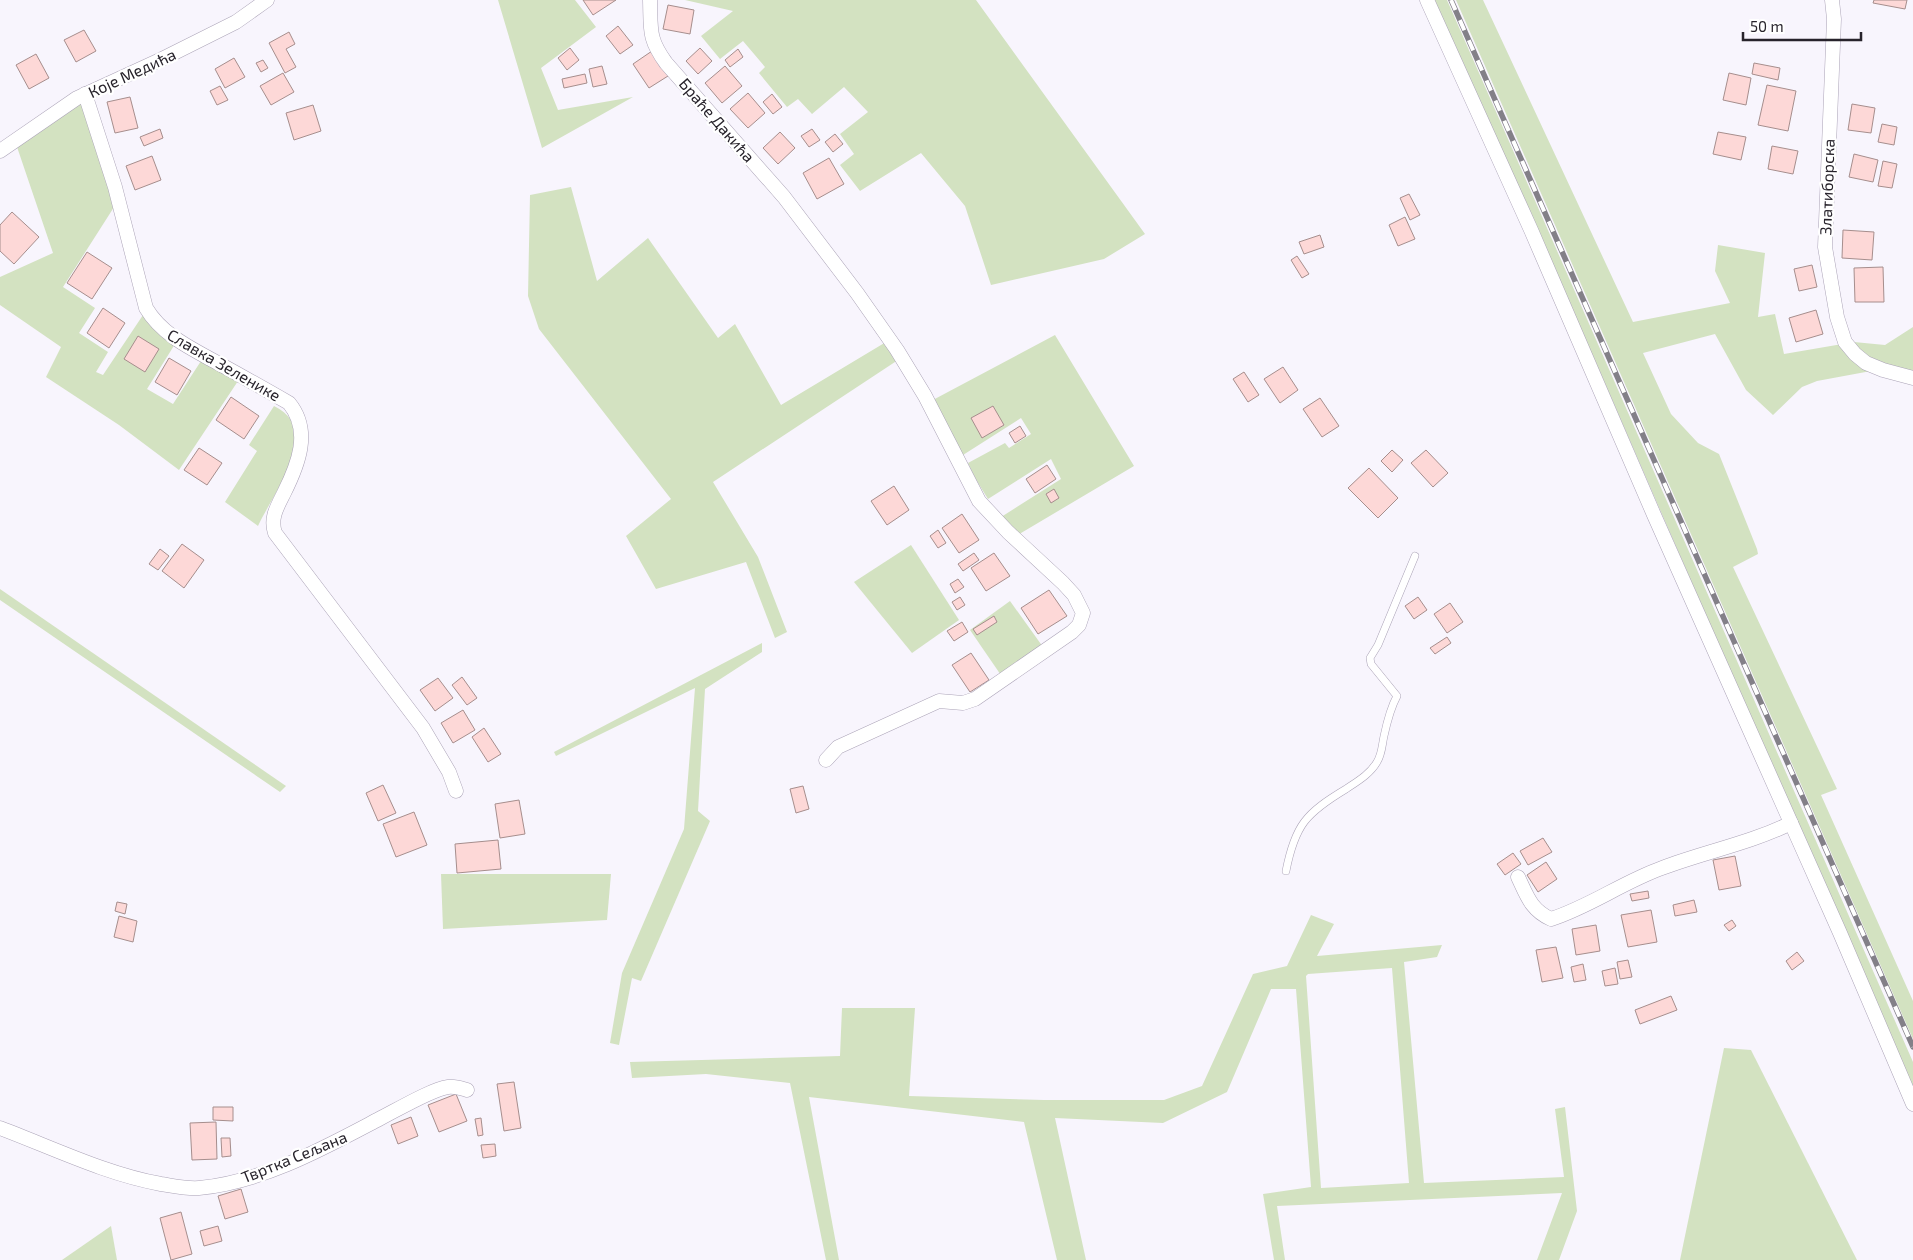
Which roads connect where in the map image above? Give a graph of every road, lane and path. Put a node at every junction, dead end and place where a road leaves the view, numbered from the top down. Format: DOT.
graph roads {
  1 [pos="267,0"];
  2 [pos="650,0"];
  3 [pos="1426,0"];
  4 [pos="1832,0"];
  5 [pos="86,94"];
  6 [pos="0,151"];
  7 [pos="1913,378"];
  8 [pos="1415,556"];
  9 [pos="826,760"];
  10 [pos="456,791"];
  11 [pos="1791,822"];
  12 [pos="1286,871"];
  13 [pos="1518,877"];
  14 [pos="466,1090"];
  15 [pos="1913,1104"];
  16 [pos="0,1128"];
  1 -- 5 [label="street, Које Медића"];
  2 -- 9 [label="street, Браће Дакића"];
  3 -- 11 [label="street"];
  4 -- 7 [label="street, Златиборска"];
  5 -- 6 [label="street, Које Медића"];
  5 -- 10 [label="street, Славка Зеленике"];
  8 -- 12 [label="lane"];
  11 -- 13 [label="street"];
  11 -- 15 [label="street"];
  14 -- 16 [label="street, Твртка Сељана"];
}
